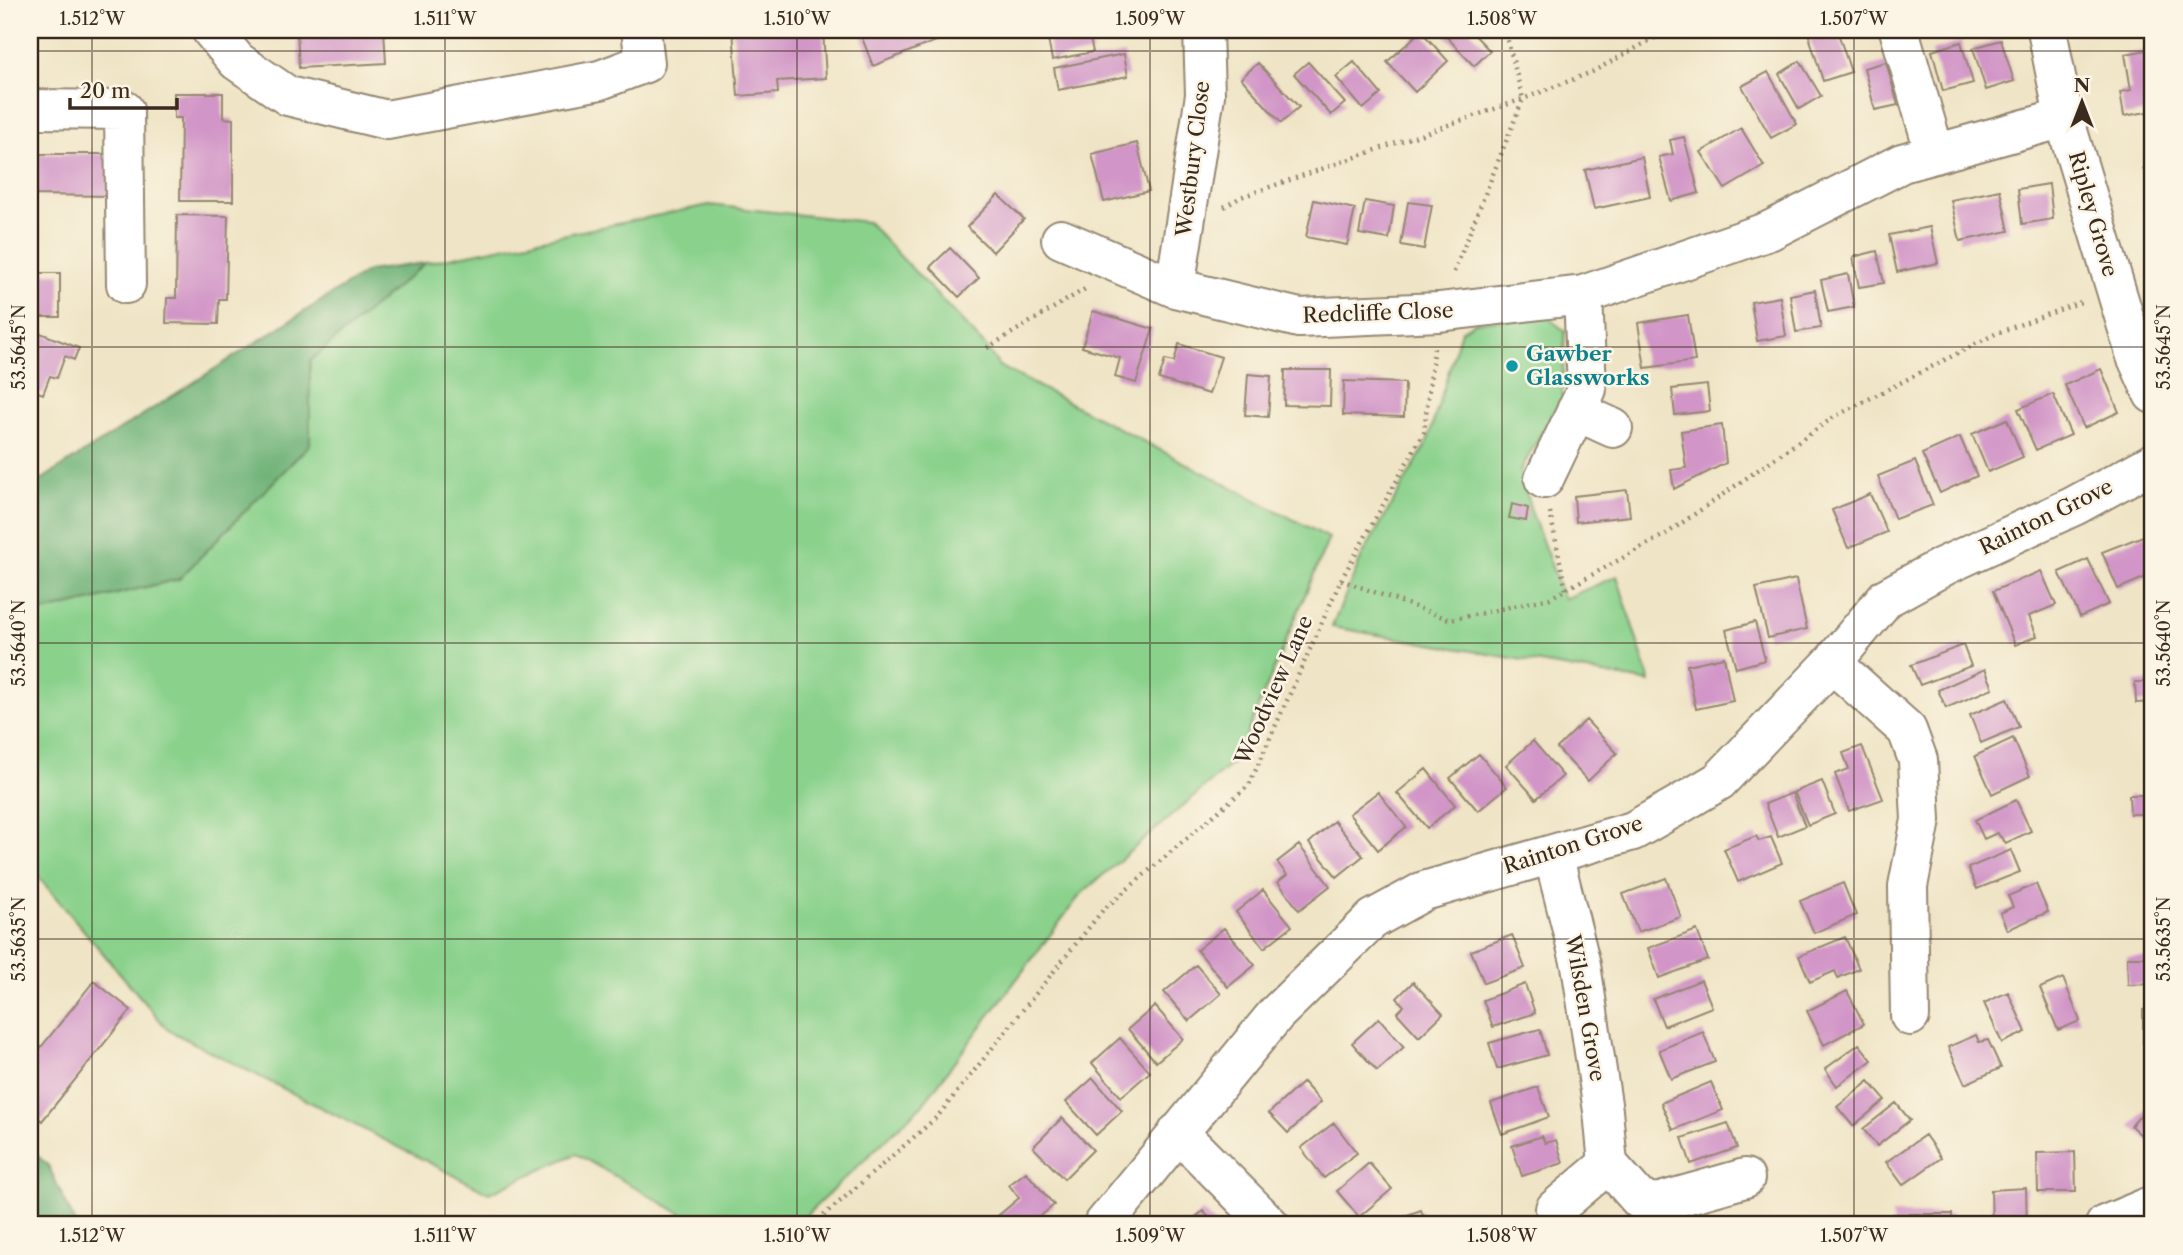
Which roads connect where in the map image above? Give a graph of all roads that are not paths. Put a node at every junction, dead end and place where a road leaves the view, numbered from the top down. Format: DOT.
graph roads {
  1 [pos="211,30"];
  2 [pos="641,30"];
  3 [pos="1203,30"];
  4 [pos="1899,30"];
  5 [pos="2047,30"];
  6 [pos="30,109"];
  7 [pos="2064,118"];
  8 [pos="1935,154"];
  9 [pos="1061,239"];
  10 [pos="126,284"];
  11 [pos="1175,288"];
  12 [pos="1583,295"];
  13 [pos="2153,394"];
  14 [pos="1576,411"];
  15 [pos="1613,428"];
  16 [pos="2153,463"];
  17 [pos="1544,479"];
  18 [pos="1832,663"];
  19 [pos="1553,854"];
  20 [pos="1910,1016"];
  21 [pos="1178,1132"];
  22 [pos="1608,1164"];
  23 [pos="1745,1178"];
  24 [pos="2153,1205"];
  25 [pos="1555,1209"];
  26 [pos="1103,1225"];
  27 [pos="1270,1225"];
  28 [pos="2105,1225"];
  1 -- 2 [label="street"];
  3 -- 11 [label="street, Westbury Close"];
  4 -- 8 [label="street"];
  5 -- 7 [label="street, Ripley Grove"];
  6 -- 10 [label="street"];
  7 -- 8 [label="street, Redcliffe Close"];
  7 -- 13 [label="street, Ripley Grove"];
  8 -- 12 [label="street, Redcliffe Close"];
  9 -- 11 [label="street, Redcliffe Close"];
  11 -- 12 [label="street, Redcliffe Close"];
  12 -- 14 [label="street"];
  14 -- 15 [label="street"];
  14 -- 17 [label="street"];
  16 -- 18 [label="street, Rainton Grove"];
  18 -- 19 [label="street, Rainton Grove"];
  18 -- 20 [label="street"];
  19 -- 21 [label="street, Rainton Grove"];
  19 -- 22 [label="street, Wilsden Grove"];
  21 -- 26 [label="street, Rainton Grove"];
  21 -- 27 [label="street"];
  22 -- 23 [label="street"];
  22 -- 25 [label="street"];
  24 -- 28 [label="street"];
}
